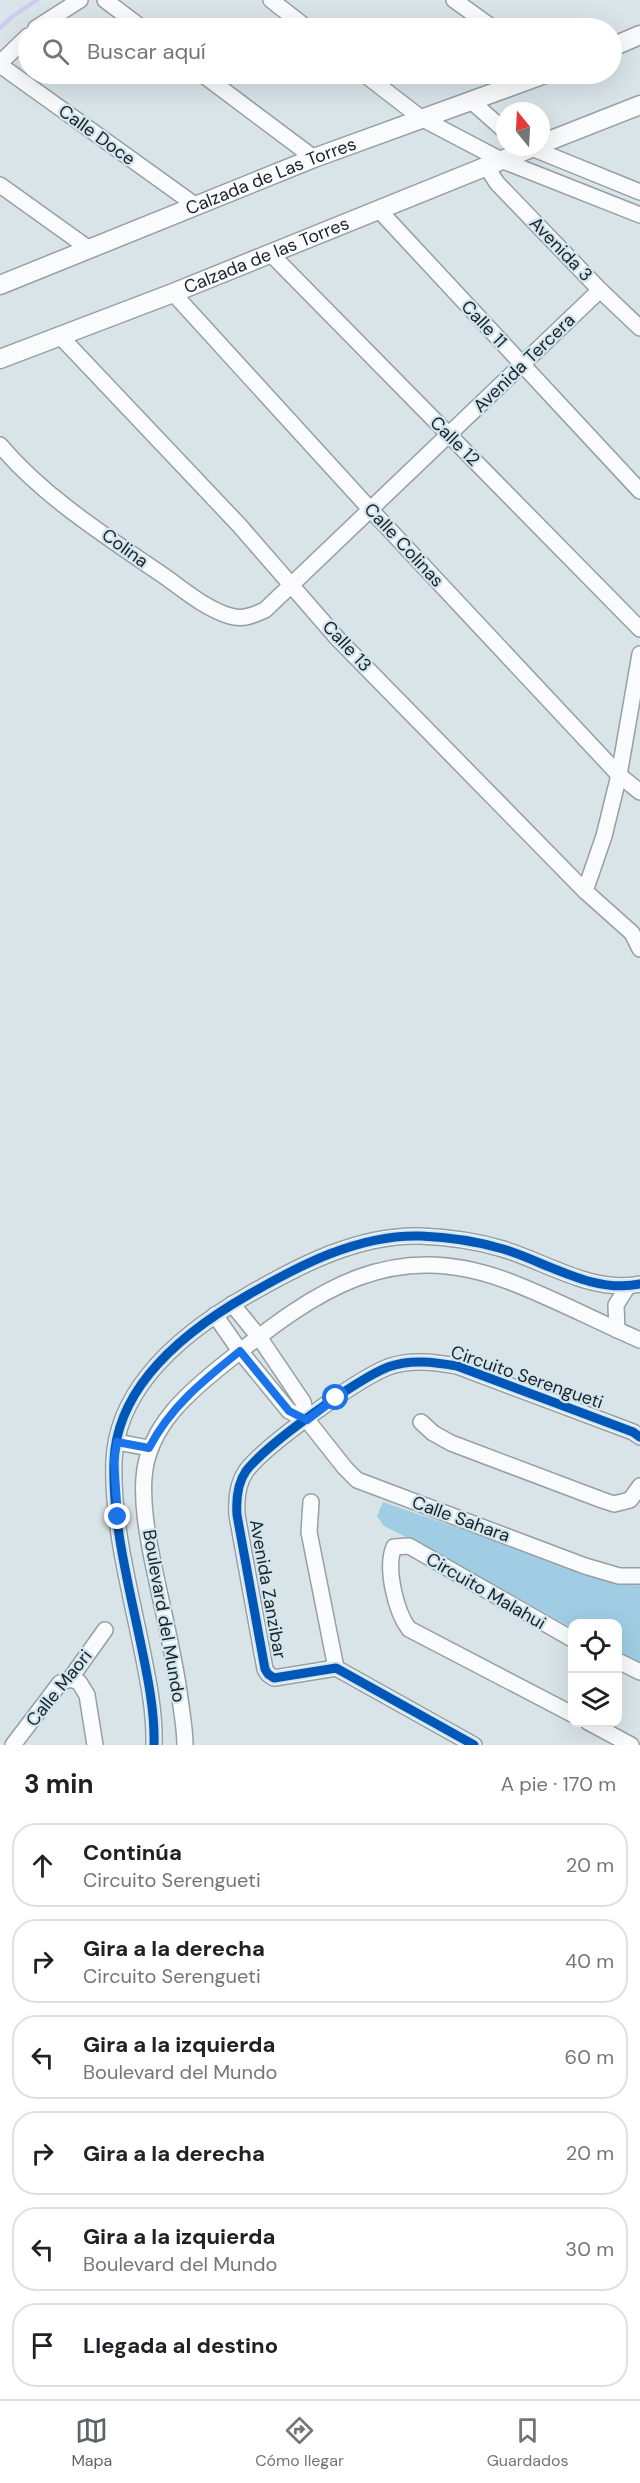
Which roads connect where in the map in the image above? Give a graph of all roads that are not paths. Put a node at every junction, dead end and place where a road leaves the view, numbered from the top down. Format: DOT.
graph roads {
  1 [pos="80,0"];
  2 [pos="105,0"];
  3 [pos="271,0"];
  4 [pos="454,0"];
  5 [pos="52,18"];
  6 [pos="129,18"];
  7 [pos="294,18"];
  8 [pos="479,18"];
  9 [pos="640,35"];
  10 [pos="622,43"];
  11 [pos="18,46"];
  12 [pos="0,64"];
  13 [pos="18,77"];
  14 [pos="28,84"];
  15 [pos="215,84"];
  16 [pos="377,84"];
  17 [pos="516,84"];
  18 [pos="470,100"];
  19 [pos="640,105"];
  20 [pos="421,118"];
  21 [pos="496,123"];
  22 [pos="550,140"];
  23 [pos="550,154"];
  24 [pos="511,156"];
  25 [pos="314,159"];
  26 [pos="494,163"];
  27 [pos="0,185"];
  28 [pos="640,192"];
  29 [pos="195,205"];
  30 [pos="378,209"];
  31 [pos="640,215"];
  32 [pos="88,248"];
  33 [pos="270,253"];
  34 [pos="0,285"];
  35 [pos="600,290"];
  36 [pos="173,293"];
  37 [pos="640,328"];
  38 [pos="60,336"];
  39 [pos="0,359"];
  40 [pos="522,365"];
  41 [pos="449,435"];
  42 [pos="0,445"];
  43 [pos="640,491"];
  44 [pos="370,509"];
  45 [pos="291,585"];
  46 [pos="265,610"];
  47 [pos="640,628"];
  48 [pos="640,654"];
  49 [pos="619,775"];
  50 [pos="640,792"];
  51 [pos="585,891"];
  52 [pos="640,949"];
  53 [pos="634,1285"];
  54 [pos="232,1304"];
  55 [pos="215,1315"];
  56 [pos="617,1330"];
  57 [pos="259,1337"];
  58 [pos="640,1340"];
  59 [pos="240,1351"];
  60 [pos="288,1379"];
  61 [pos="272,1390"];
  62 [pos="307,1420"];
  63 [pos="421,1422"];
  64 [pos="640,1437"];
  65 [pos="117,1442"];
  66 [pos="149,1448"];
  67 [pos="640,1486"];
  68 [pos="311,1502"];
  69 [pos="640,1576"];
  70 [pos="105,1630"];
  71 [pos="568,1638"];
  72 [pos="622,1663"];
  73 [pos="336,1668"];
  74 [pos="640,1672"];
  75 [pos="70,1679"];
  76 [pos="568,1711"];
  77 [pos="597,1727"];
  78 [pos="13,1745"];
  79 [pos="95,1745"];
  80 [pos="154,1745"];
  81 [pos="185,1745"];
  82 [pos="474,1745"];
  83 [pos="631,1745"];
  1 -- 5 [label="street"];
  2 -- 6 [label="street"];
  3 -- 7 [label="street"];
  4 -- 8 [label="street"];
  9 -- 10 [label="main road"];
  11 -- 12 [label="street"];
  12 -- 13 [label="street, Calle Doce"];
  14 -- 29 [label="street, Calle Doce"];
  15 -- 25 [label="street"];
  16 -- 20 [label="street"];
  17 -- 18 [label="main road, Calzada de Las Torres"];
  18 -- 20 [label="main road, Calzada de Las Torres"];
  18 -- 21 [label="street"];
  19 -- 22 [label="main road, Calzada de las Torres"];
  20 -- 25 [label="main road, Calzada de Las Torres"];
  20 -- 26 [label="street"];
  23 -- 28 [label="street"];
  24 -- 26 [label="main road, Calzada de las Torres"];
  25 -- 29 [label="main road, Calzada de Las Torres"];
  26 -- 30 [label="main road, Calzada de las Torres"];
  26 -- 31 [label="street"];
  26 -- 35 [label="street, Avenida 3"];
  27 -- 32 [label="street"];
  29 -- 32 [label="main road, Calzada de Las Torres"];
  30 -- 33 [label="main road, Calzada de las Torres"];
  30 -- 40 [label="street, Calle 11"];
  32 -- 34 [label="main road, Calzada de Las Torres"];
  33 -- 36 [label="main road, Calzada de las Torres"];
  33 -- 41 [label="street, Calle 12"];
  35 -- 37 [label="street, Avenida 3"];
  35 -- 40 [label="street, Avenida Tercera"];
  36 -- 38 [label="main road, Calzada de las Torres"];
  36 -- 44 [label="street, Calle Colinas"];
  38 -- 39 [label="main road, Calzada de las Torres"];
  38 -- 45 [label="street, Calle 13"];
  40 -- 41 [label="street, Avenida Tercera"];
  40 -- 43 [label="street, Calle 11"];
  41 -- 44 [label="street, Avenida Tercera"];
  41 -- 47 [label="street, Calle 12"];
  42 -- 46 [label="street, Colina"];
  44 -- 45 [label="street, Avenida Tercera"];
  44 -- 49 [label="street, Calle Colinas"];
  45 -- 46 [label="street, Avenida Tercera"];
  45 -- 51 [label="street, Calle 13"];
  48 -- 49 [label="street"];
  49 -- 50 [label="street, Calle Colinas"];
  49 -- 51 [label="street"];
  51 -- 52 [label="street, Calle 13"];
  53 -- 54 [label="street, Boulevard del Mundo"];
  53 -- 56 [label="street"];
  54 -- 55 [label="street, Boulevard del Mundo"];
  54 -- 57 [label="street"];
  55 -- 59 [label="street"];
  55 -- 65 [label="street, Boulevard del Mundo"];
  56 -- 57 [label="street, Boulevard del Mundo"];
  56 -- 58 [label="street, Boulevard del Mundo"];
  57 -- 59 [label="street, Boulevard del Mundo"];
  57 -- 60 [label="street"];
  59 -- 61 [label="street"];
  59 -- 66 [label="street, Boulevard del Mundo"];
  60 -- 61 [label="street"];
  60 -- 62 [label="street"];
  61 -- 62 [label="street"];
  62 -- 64 [label="street, Circuito Serengueti"];
  62 -- 69 [label="street, Calle Sahara"];
  62 -- 73 [label="street, Avenida Zanzibar"];
  63 -- 67 [label="street"];
  65 -- 66 [label="street"];
  65 -- 80 [label="street, Boulevard del Mundo"];
  66 -- 81 [label="street, Boulevard del Mundo"];
  68 -- 73 [label="street"];
  70 -- 75 [label="street, Calle Maori"];
  71 -- 76 [label="street, Circuito Malahui"];
  72 -- 74 [label="street"];
  73 -- 82 [label="street"];
  75 -- 78 [label="street, Calle Maori"];
  75 -- 79 [label="street"];
  77 -- 83 [label="street"];
}
